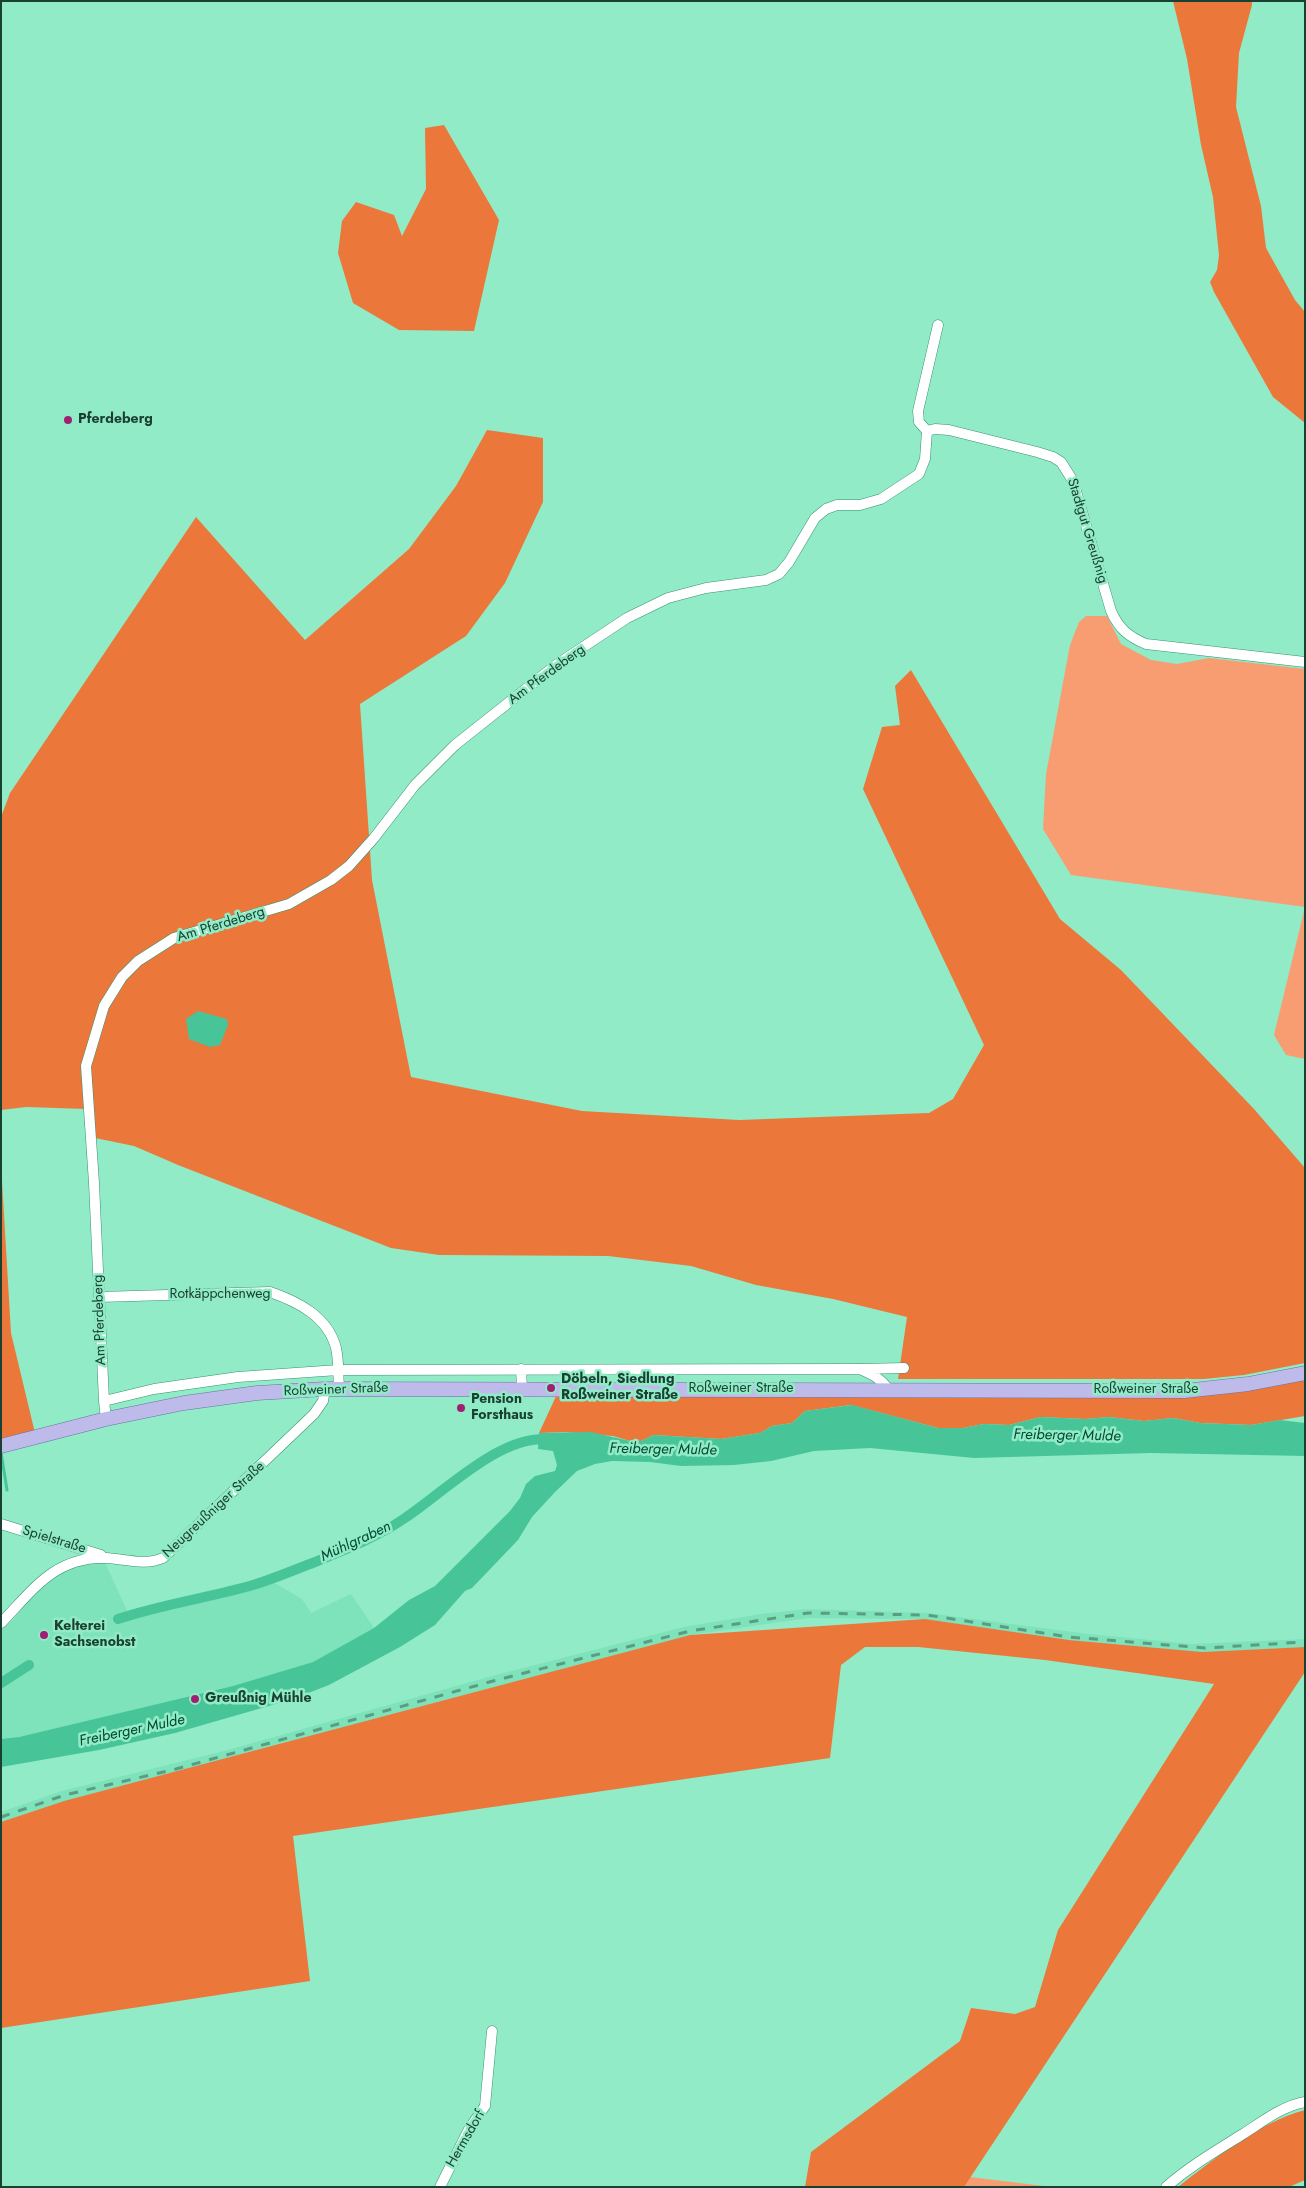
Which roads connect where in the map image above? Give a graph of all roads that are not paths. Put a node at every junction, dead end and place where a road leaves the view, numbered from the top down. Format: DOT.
graph roads {
  1 [pos="938,324"];
  2 [pos="927,431"];
  3 [pos="1305,662"];
  4 [pos="99,1297"];
  5 [pos="904,1368"];
  6 [pos="521,1369"];
  7 [pos="860,1369"];
  8 [pos="338,1370"];
  9 [pos="419,1370"];
  10 [pos="1305,1373"];
  11 [pos="332,1388"];
  12 [pos="419,1388"];
  13 [pos="522,1388"];
  14 [pos="888,1388"];
  15 [pos="104,1401"];
  16 [pos="106,1418"];
  17 [pos="1,1446"];
  18 [pos="1,1524"];
  19 [pos="107,1558"];
  20 [pos="1,1623"];
  21 [pos="492,2031"];
  22 [pos="1305,2102"];
  23 [pos="440,2187"];
  24 [pos="1166,2187"];
  1 -- 2 [label="street"];
  2 -- 3 [label="street, Stadtgut Greußnig"];
  2 -- 4 [label="street, Am Pferdeberg"];
  4 -- 8 [label="street, Rotkäppchenweg"];
  4 -- 15 [label="street, Am Pferdeberg"];
  5 -- 7 [label="street"];
  6 -- 7 [label="street"];
  6 -- 9 [label="street"];
  6 -- 13 [label="street"];
  7 -- 14 [label="street"];
  8 -- 9 [label="street"];
  8 -- 11 [label="street, Rotkäppchenweg"];
  8 -- 15 [label="street"];
  9 -- 12 [label="street"];
  10 -- 14 [label="main road, Roßweiner Straße"];
  11 -- 12 [label="main road, Roßweiner Straße"];
  11 -- 16 [label="main road, Roßweiner Straße"];
  11 -- 19 [label="street, Neugreußniger Straße"];
  12 -- 13 [label="main road, Roßweiner Straße"];
  13 -- 14 [label="main road, Roßweiner Straße"];
  15 -- 16 [label="street, Am Pferdeberg"];
  16 -- 17 [label="main road, Roßweiner Straße"];
  18 -- 19 [label="street, Spielstraße"];
  19 -- 20 [label="street, Neugreußniger Straße"];
  21 -- 23 [label="street, Hermsdorf"];
  22 -- 24 [label="street"];
}
